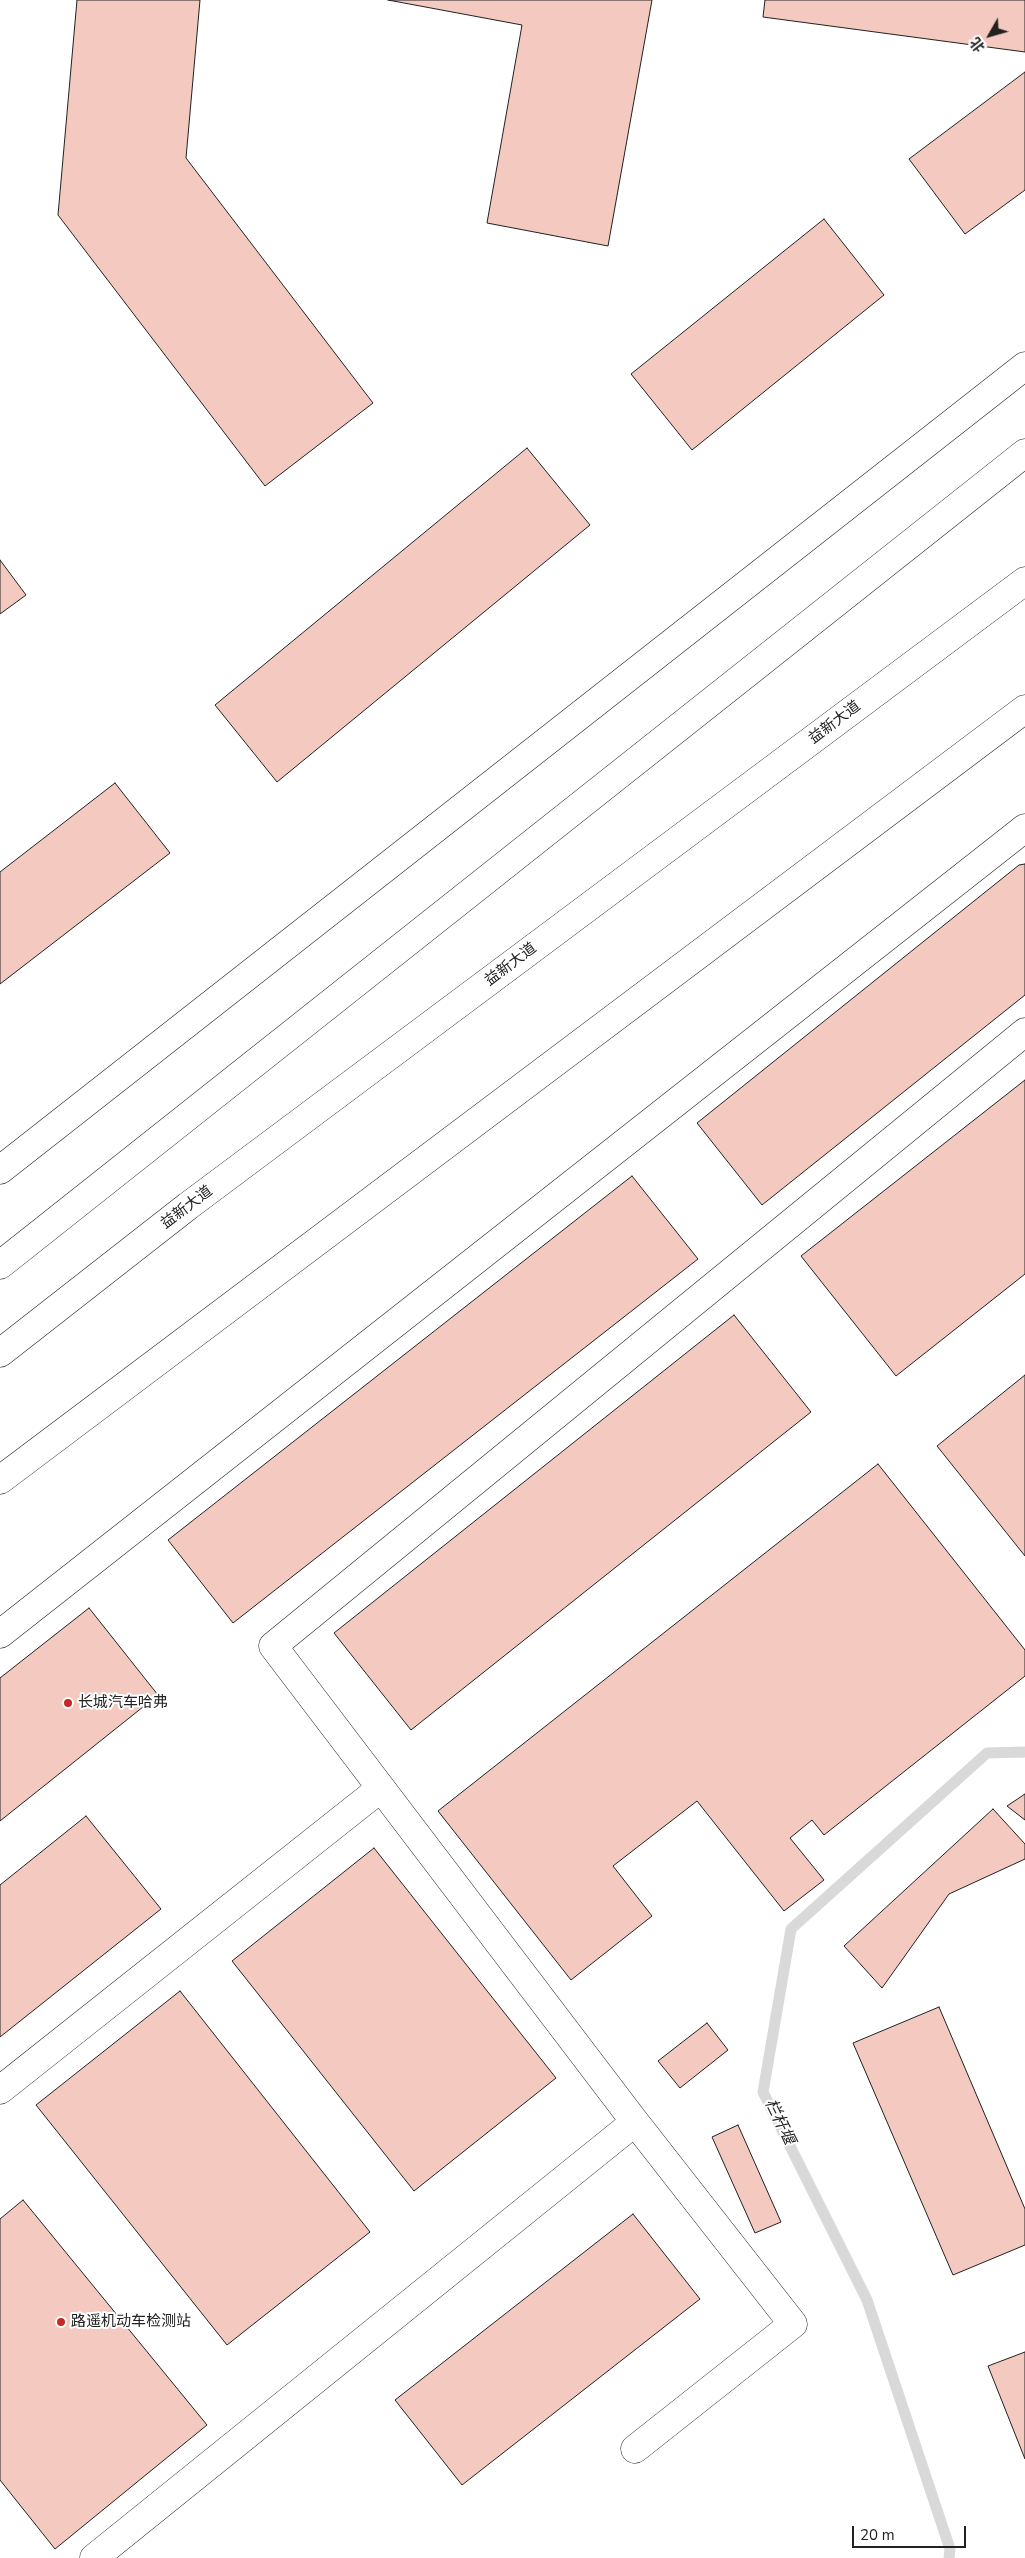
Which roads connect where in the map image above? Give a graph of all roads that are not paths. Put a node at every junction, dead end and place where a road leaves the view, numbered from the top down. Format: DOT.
graph roads {
  1 [pos="1025,366"];
  2 [pos="1025,453"];
  3 [pos="1025,582"];
  4 [pos="1025,709"];
  5 [pos="1025,828"];
  6 [pos="1025,1032"];
  7 [pos="0,1170"];
  8 [pos="0,1265"];
  9 [pos="0,1353"];
  10 [pos="0,1480"];
  11 [pos="0,1634"];
  12 [pos="381,1788"];
  13 [pos="0,2090"];
  14 [pos="636,2122"];
  15 [pos="636,2449"];
  16 [pos="94,2558"];
  1 -- 7 [label="main road"];
  2 -- 8 [label="main road"];
  3 -- 9 [label="main road, 益新大道"];
  4 -- 10 [label="main road"];
  5 -- 11 [label="main road"];
  6 -- 12 [label="main road"];
  12 -- 13 [label="main road"];
  12 -- 14 [label="main road"];
  14 -- 15 [label="main road"];
  14 -- 16 [label="main road"];
}
